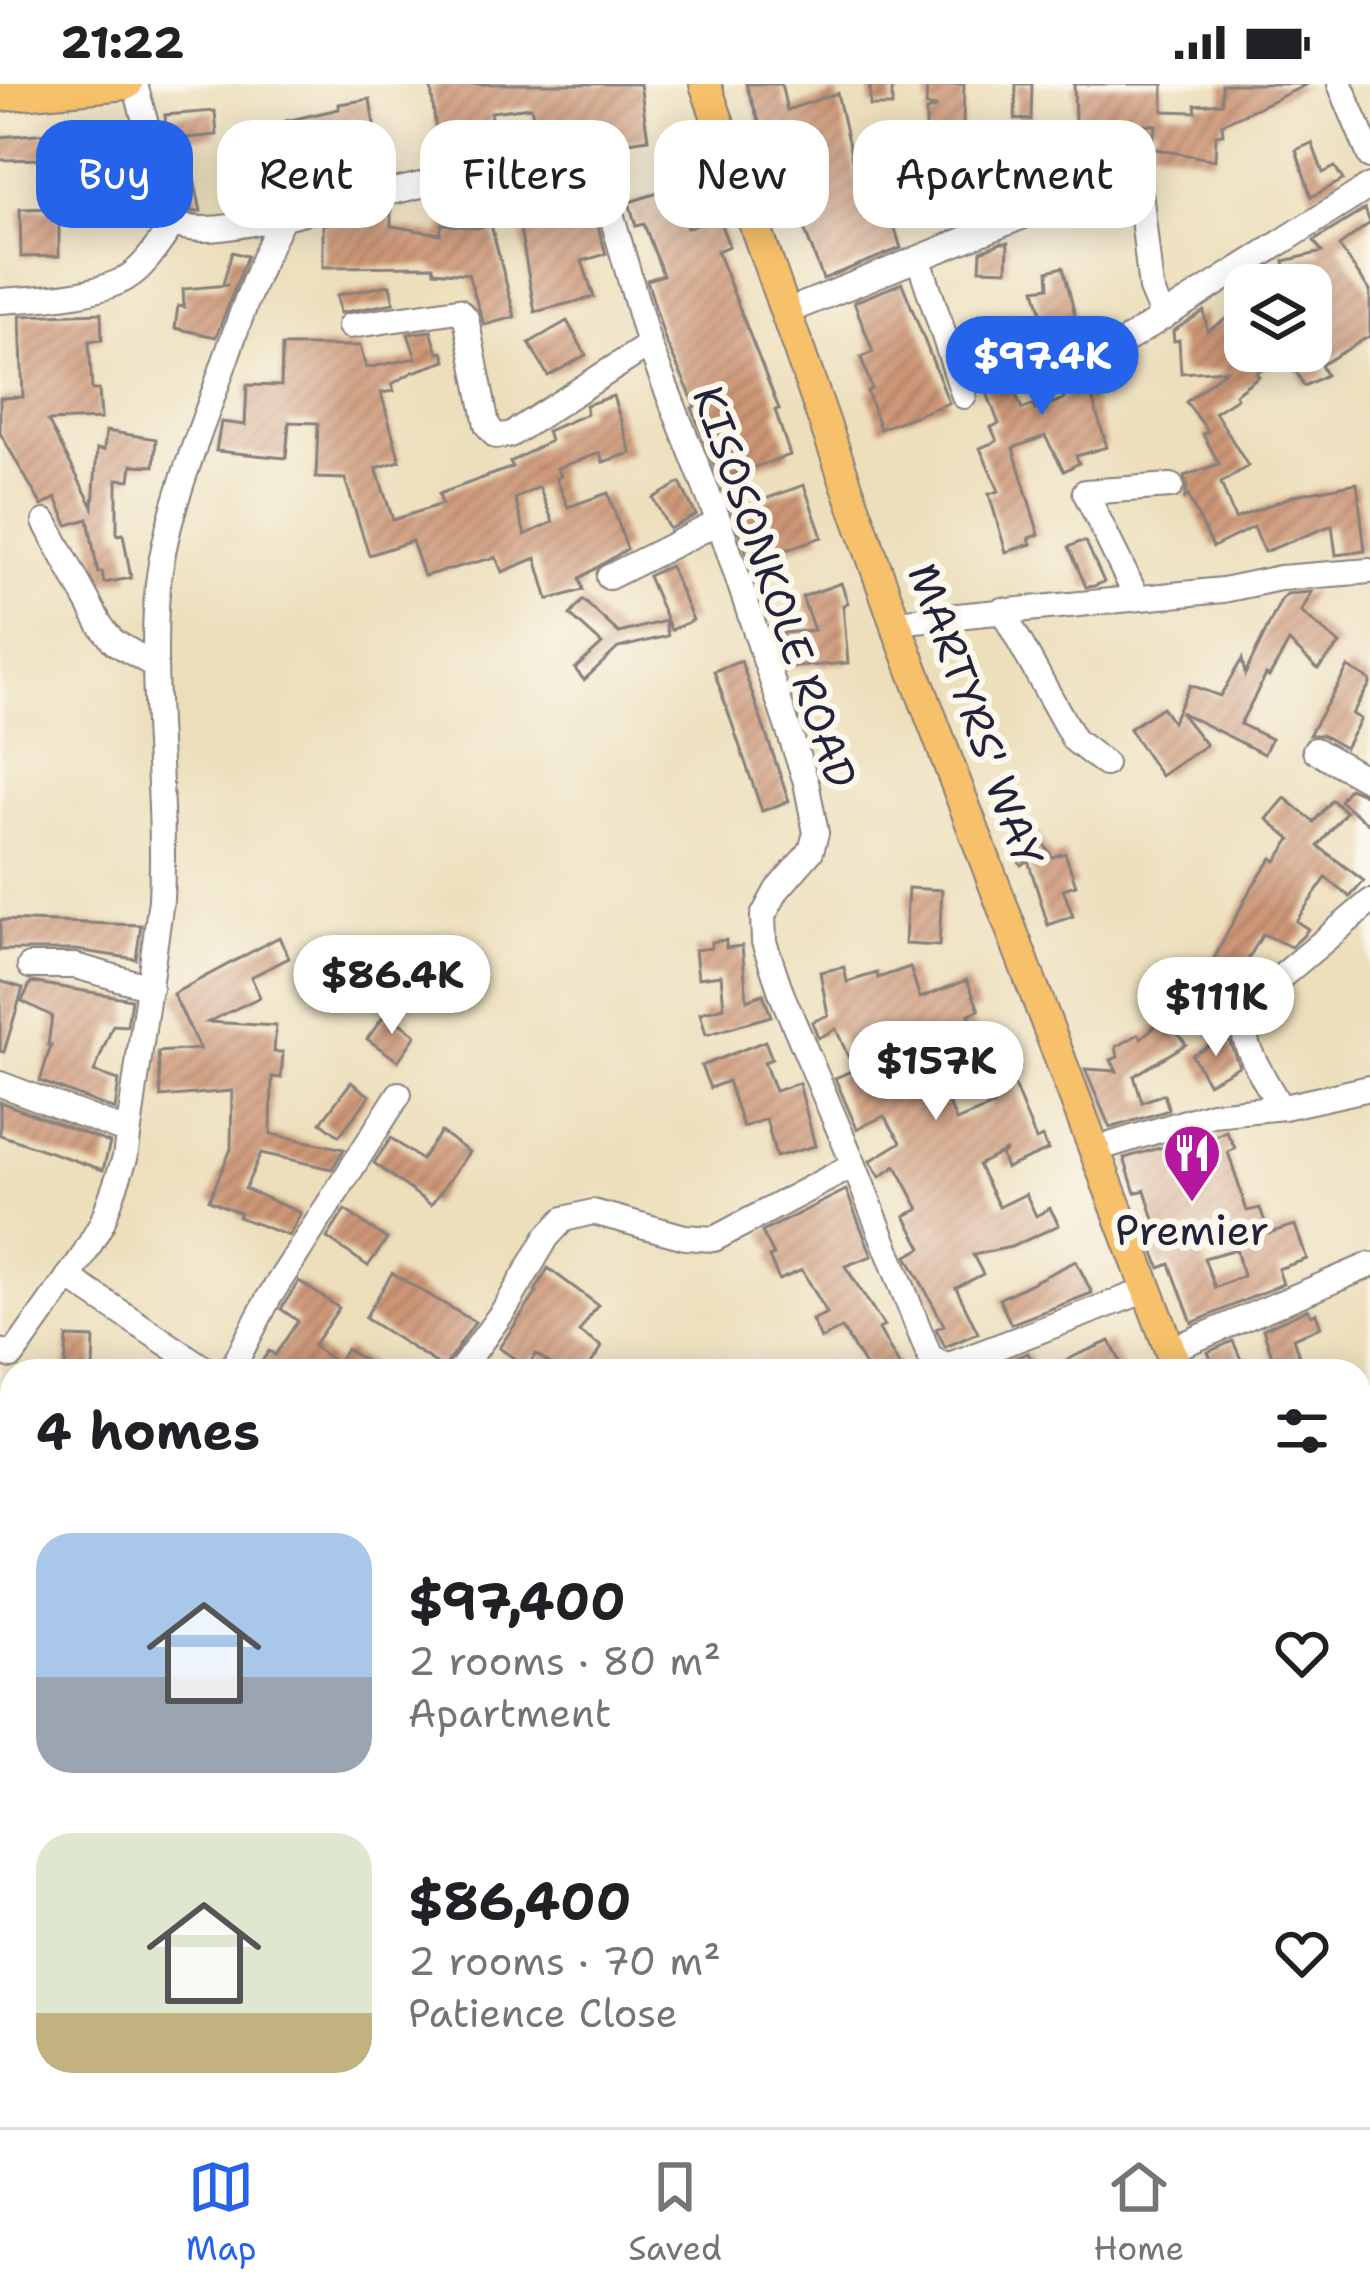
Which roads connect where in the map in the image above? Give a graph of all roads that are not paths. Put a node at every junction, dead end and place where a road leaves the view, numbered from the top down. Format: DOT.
graph roads {
  1 [pos="131,84"];
  2 [pos="705,84"];
  3 [pos="1340,84"];
  4 [pos="0,97"];
  5 [pos="142,120"];
  6 [pos="1370,156"];
  7 [pos="1370,186"];
  8 [pos="396,191"];
  9 [pos="169,228"];
  10 [pos="278,228"];
  11 [pos="995,228"];
  12 [pos="1144,228"];
  13 [pos="919,260"];
  14 [pos="0,301"];
  15 [pos="788,310"];
  16 [pos="1162,316"];
  17 [pos="350,326"];
  18 [pos="1130,338"];
  19 [pos="649,345"];
  20 [pos="964,396"];
  21 [pos="1171,487"];
  22 [pos="45,522"];
  23 [pos="719,522"];
  24 [pos="1370,572"];
  25 [pos="609,577"];
  26 [pos="1136,596"];
  27 [pos="1002,610"];
  28 [pos="895,622"];
  29 [pos="154,665"];
  30 [pos="1316,750"];
  31 [pos="1105,764"];
  32 [pos="1370,781"];
  33 [pos="1370,902"];
  34 [pos="30,966"];
  35 [pos="150,987"];
  36 [pos="0,1084"];
  37 [pos="1370,1088"];
  38 [pos="399,1094"];
  39 [pos="1280,1107"];
  40 [pos="128,1132"];
  41 [pos="1093,1150"];
  42 [pos="854,1165"];
  43 [pos="1370,1265"];
  44 [pos="68,1277"];
  45 [pos="1147,1290"];
  46 [pos="11,1359"];
  47 [pos="190,1359"];
  48 [pos="237,1359"];
  49 [pos="469,1359"];
  50 [pos="935,1359"];
  51 [pos="970,1359"];
  52 [pos="1173,1359"];
  53 [pos="1178,1359"];
  1 -- 4 [label="main road"];
  1 -- 5 [label="street"];
  2 -- 15 [label="main road, MARTYRS' WAY"];
  3 -- 6 [label="street"];
  7 -- 16 [label="street"];
  8 -- 19 [label="street, KISOSONKOLE ROAD"];
  9 -- 14 [label="street"];
  10 -- 29 [label="street"];
  11 -- 13 [label="street"];
  12 -- 16 [label="street"];
  13 -- 15 [label="street"];
  13 -- 20 [label="street"];
  15 -- 28 [label="main road, MARTYRS' WAY"];
  16 -- 18 [label="street"];
  17 -- 19 [label="street"];
  19 -- 23 [label="street, KISOSONKOLE ROAD"];
  21 -- 26 [label="street"];
  22 -- 29 [label="street"];
  23 -- 25 [label="street"];
  23 -- 42 [label="street, KISOSONKOLE ROAD"];
  24 -- 26 [label="street"];
  26 -- 27 [label="street"];
  27 -- 28 [label="street"];
  27 -- 31 [label="street"];
  28 -- 41 [label="main road, MARTYRS' WAY"];
  29 -- 35 [label="street"];
  30 -- 32 [label="street"];
  33 -- 39 [label="street"];
  34 -- 35 [label="street"];
  35 -- 40 [label="street"];
  36 -- 40 [label="street"];
  37 -- 39 [label="street"];
  38 -- 48 [label="street"];
  39 -- 41 [label="street"];
  40 -- 44 [label="street"];
  41 -- 45 [label="main road, MARTYRS' WAY"];
  42 -- 49 [label="street"];
  42 -- 50 [label="street, KISOSONKOLE ROAD"];
  43 -- 53 [label="street"];
  44 -- 46 [label="street"];
  44 -- 47 [label="street"];
  45 -- 51 [label="street, KISOSONKOLE ROAD"];
  45 -- 52 [label="main road, MARTYRS' WAY"];
}
